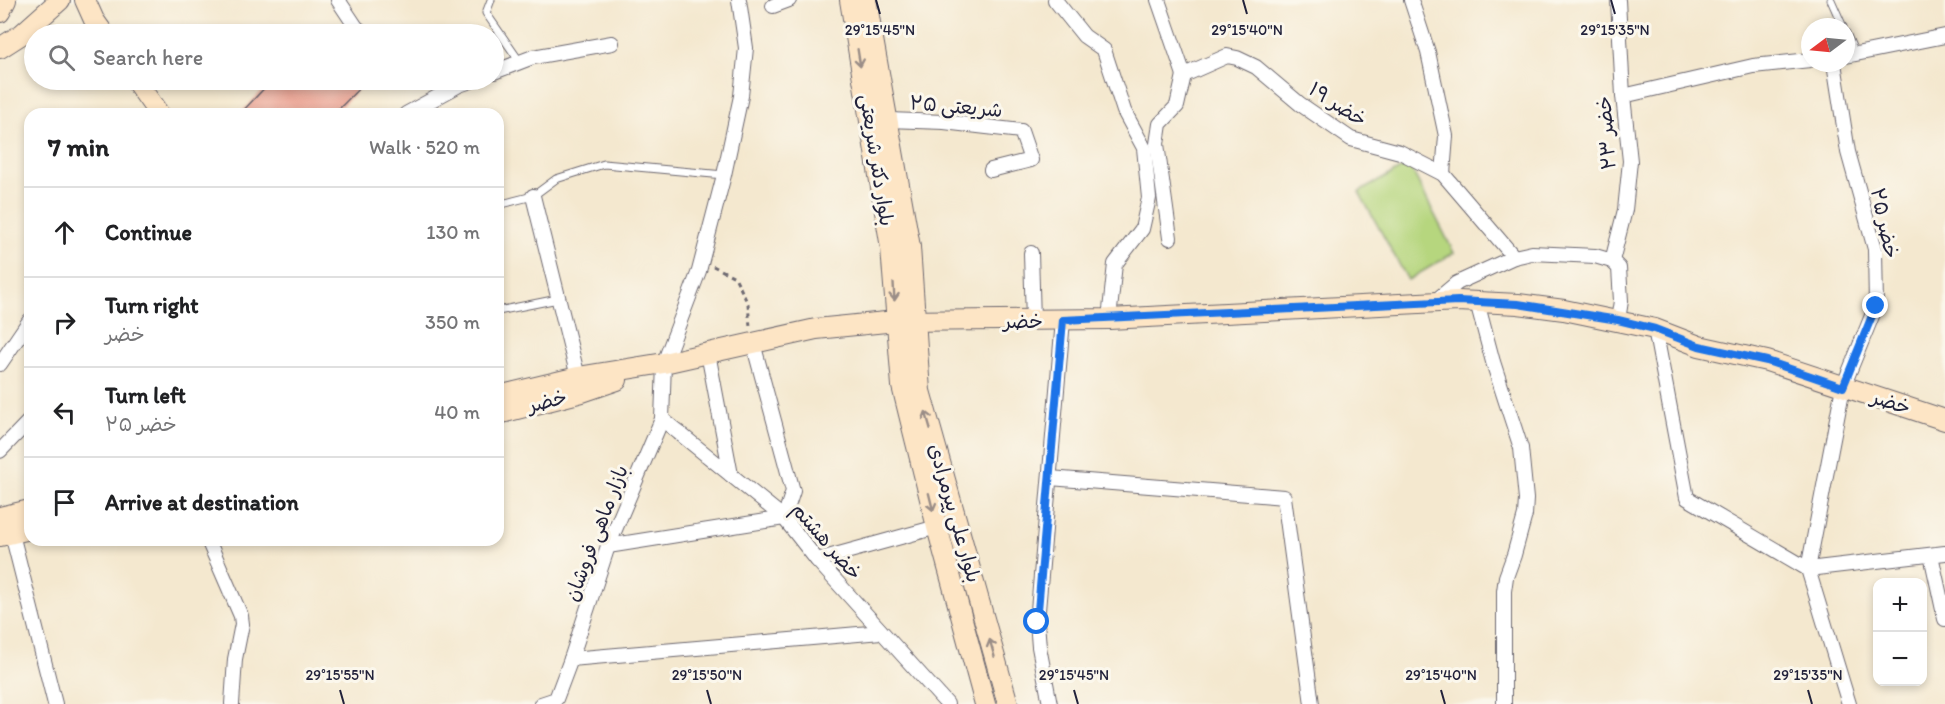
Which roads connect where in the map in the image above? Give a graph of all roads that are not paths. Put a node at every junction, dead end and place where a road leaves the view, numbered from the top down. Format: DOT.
graph roads {
  1 [pos="6,0"];
  2 [pos="60,0"];
  3 [pos="85,0"];
  4 [pos="338,0"];
  5 [pos="491,0"];
  6 [pos="739,0"];
  7 [pos="789,0"];
  8 [pos="850,0"];
  9 [pos="866,0"];
  10 [pos="1055,0"];
  11 [pos="1158,0"];
  12 [pos="1411,0"];
  13 [pos="1618,0"];
  14 [pos="1831,0"];
  15 [pos="773,6"];
  16 [pos="0,12"];
  17 [pos="1839,18"];
  18 [pos="33,24"];
  19 [pos="97,24"];
  20 [pos="354,24"];
  21 [pos="493,24"];
  22 [pos="24,32"];
  23 [pos="1945,36"];
  24 [pos="504,39"];
  25 [pos="612,43"];
  26 [pos="0,48"];
  27 [pos="1855,54"];
  28 [pos="1801,61"];
  29 [pos="520,63"];
  30 [pos="504,69"];
  31 [pos="1835,72"];
  32 [pos="1185,75"];
  33 [pos="141,90"];
  34 [pos="444,90"];
  35 [pos="1623,96"];
  36 [pos="151,108"];
  37 [pos="415,108"];
  38 [pos="888,120"];
  39 [pos="991,170"];
  40 [pos="1443,174"];
  41 [pos="724,175"];
  42 [pos="533,196"];
  43 [pos="504,203"];
  44 [pos="1170,238"];
  45 [pos="900,248"];
  46 [pos="1031,253"];
  47 [pos="1514,257"];
  48 [pos="1612,261"];
  49 [pos="558,299"];
  50 [pos="1477,302"];
  51 [pos="1433,303"];
  52 [pos="504,310"];
  53 [pos="1109,319"];
  54 [pos="1063,320"];
  55 [pos="1618,320"];
  56 [pos="905,321"];
  57 [pos="1033,321"];
  58 [pos="24,329"];
  59 [pos="1655,329"];
  60 [pos="753,343"];
  61 [pos="708,353"];
  62 [pos="664,363"];
  63 [pos="0,364"];
  64 [pos="578,377"];
  65 [pos="1843,387"];
  66 [pos="504,395"];
  67 [pos="504,412"];
  68 [pos="662,419"];
  69 [pos="1945,420"];
  70 [pos="24,426"];
  71 [pos="0,451"];
  72 [pos="731,476"];
  73 [pos="1050,478"];
  74 [pos="24,512"];
  75 [pos="0,518"];
  76 [pos="784,518"];
  77 [pos="957,523"];
  78 [pos="937,527"];
  79 [pos="14,533"];
  80 [pos="211,546"];
  81 [pos="608,546"];
  82 [pos="1938,554"];
  83 [pos="817,560"];
  84 [pos="1808,569"];
  85 [pos="1945,619"];
  86 [pos="881,632"];
  87 [pos="571,659"];
  88 [pos="555,701"];
  89 [pos="55,704"];
  90 [pos="232,704"];
  91 [pos="541,704"];
  92 [pos="947,704"];
  93 [pos="985,704"];
  94 [pos="1008,704"];
  95 [pos="1050,704"];
  96 [pos="1312,704"];
  97 [pos="1504,704"];
  98 [pos="1849,704"];
  1 -- 16 [label="main road"];
  2 -- 18 [label="main road"];
  3 -- 19 [label="main road"];
  4 -- 20 [label="street"];
  5 -- 21 [label="lane"];
  6 -- 41 [label="street, بازار ماهی فروشان"];
  7 -- 15 [label="street"];
  8 -- 45 [label="main road, بلوار دکتر شریعتی, one-way"];
  9 -- 38 [label="main road, بلوار دکتر شریعتی"];
  10 -- 53 [label="street"];
  11 -- 32 [label="street"];
  12 -- 40 [label="street"];
  13 -- 35 [label="street, خضر ۲۳"];
  14 -- 17 [label="lane"];
  22 -- 26 [label="main road"];
  23 -- 27 [label="street"];
  24 -- 29 [label="lane"];
  25 -- 29 [label="street"];
  28 -- 35 [label="street"];
  29 -- 30 [label="street"];
  31 -- 65 [label="street, خضر ۲۵"];
  32 -- 40 [label="street, خضر ۱۹"];
  32 -- 44 [label="street"];
  33 -- 36 [label="main road"];
  34 -- 37 [label="street"];
  35 -- 48 [label="street, خضر ۲۳"];
  38 -- 39 [label="street, شریعتی ۲۵"];
  38 -- 45 [label="main road, بلوار دکتر شریعتی"];
  40 -- 47 [label="street, خضر ۱۹"];
  41 -- 42 [label="lane"];
  41 -- 62 [label="street, بازار ماهی فروشان"];
  42 -- 43 [label="lane"];
  42 -- 49 [label="street"];
  45 -- 56 [label="main road, بلوار دکتر شریعتی"];
  46 -- 57 [label="street"];
  47 -- 48 [label="street"];
  47 -- 51 [label="street"];
  48 -- 55 [label="street"];
  49 -- 52 [label="lane"];
  49 -- 64 [label="street"];
  50 -- 51 [label="main road, خضر"];
  50 -- 55 [label="main road, خضر"];
  50 -- 97 [label="street"];
  51 -- 53 [label="main road, خضر"];
  53 -- 54 [label="main road, خضر"];
  54 -- 57 [label="main road, خضر"];
  54 -- 73 [label="street"];
  55 -- 59 [label="main road, خضر"];
  56 -- 57 [label="main road, خضر"];
  56 -- 60 [label="main road, خضر"];
  77 -- 56 [label="main road, بلوار علی پیرمرادی, one-way"];
  56 -- 78 [label="main road, بلوار علی پیرمرادی, one-way"];
  58 -- 63 [label="street"];
  59 -- 65 [label="main road, خضر"];
  59 -- 84 [label="street"];
  60 -- 61 [label="main road, خضر"];
  60 -- 76 [label="street"];
  61 -- 62 [label="main road, خضر"];
  61 -- 72 [label="street"];
  62 -- 64 [label="main road, خضر"];
  62 -- 67 [label="main road, خضر"];
  62 -- 68 [label="street, بازار ماهی فروشان"];
  64 -- 66 [label="main road, خضر"];
  65 -- 69 [label="main road, خضر"];
  65 -- 84 [label="street, خضر ۲۵"];
  68 -- 72 [label="street, خضر هشتم"];
  68 -- 81 [label="street, بازار ماهی فروشان"];
  70 -- 71 [label="street"];
  72 -- 76 [label="street, خضر هشتم"];
  73 -- 95 [label="street"];
  73 -- 96 [label="street"];
  74 -- 75 [label="main road"];
  76 -- 81 [label="street"];
  76 -- 83 [label="street, خضر هشتم"];
  77 -- 78 [label="main road"];
  94 -- 77 [label="main road, بلوار علی پیرمرادی, one-way"];
  78 -- 83 [label="street"];
  78 -- 93 [label="main road, بلوار علی پیرمرادی"];
  79 -- 89 [label="street"];
  80 -- 90 [label="street"];
  81 -- 87 [label="street, بازار ماهی فروشان"];
  82 -- 84 [label="street"];
  82 -- 85 [label="street"];
  83 -- 86 [label="street, خضر هشتم"];
  84 -- 98 [label="street"];
  86 -- 87 [label="street"];
  86 -- 92 [label="street, خضر هشتم"];
  87 -- 88 [label="street, بازار ماهی فروشان"];
  88 -- 91 [label="street, بازار ماهی فروشان"];
}
